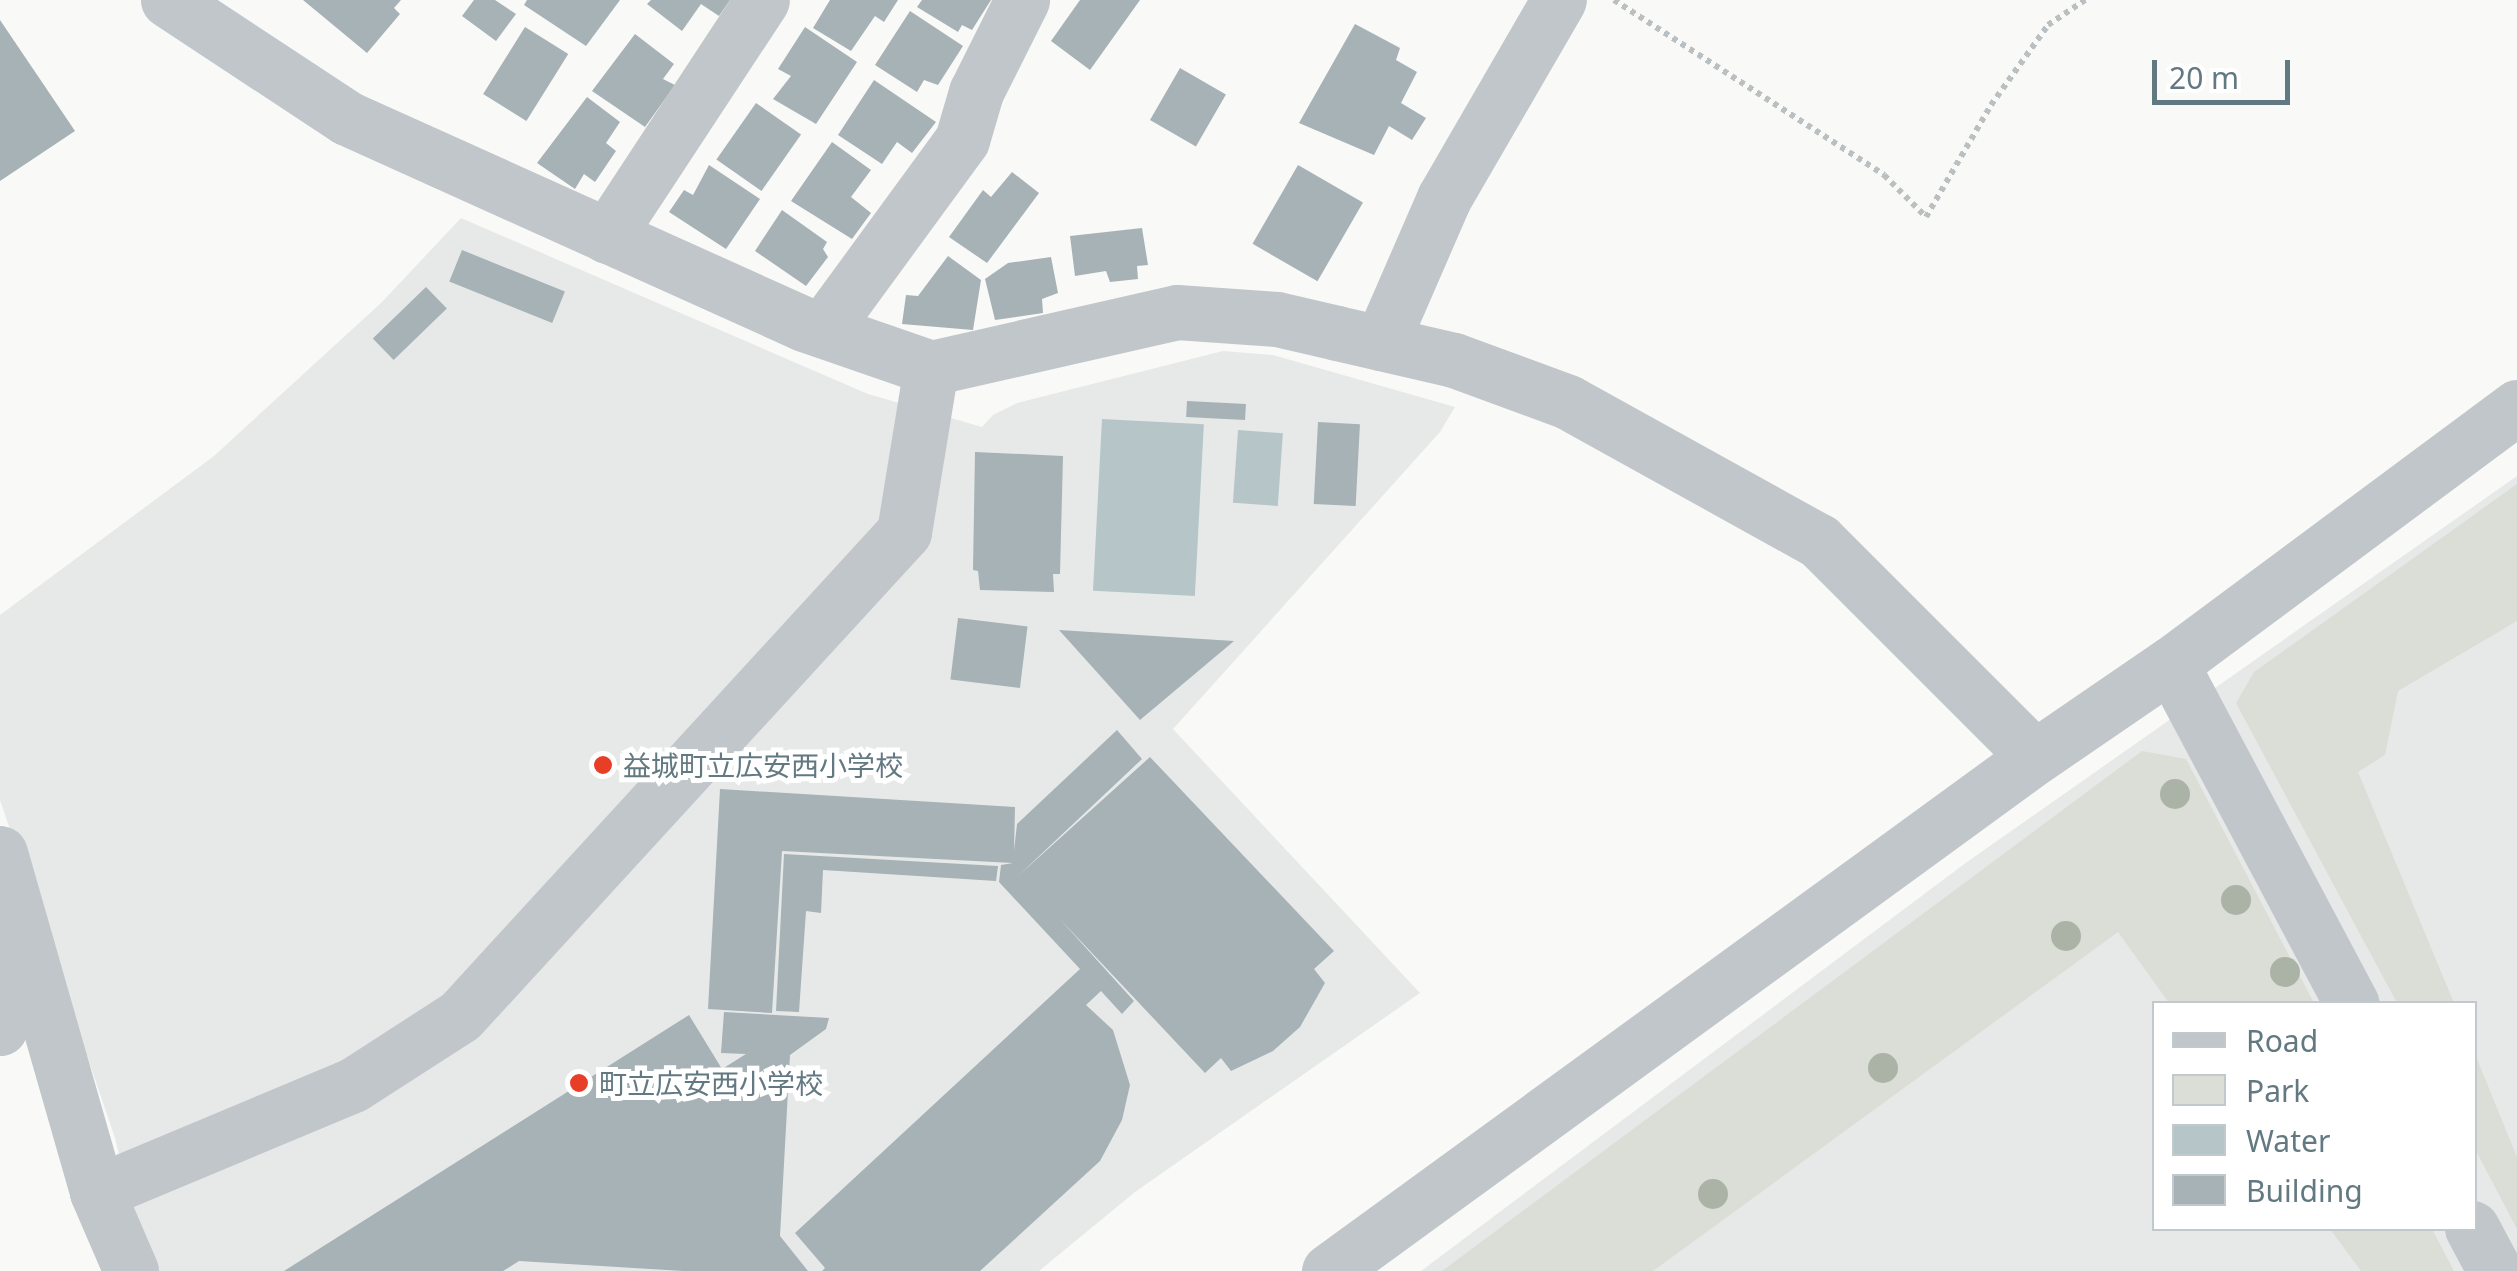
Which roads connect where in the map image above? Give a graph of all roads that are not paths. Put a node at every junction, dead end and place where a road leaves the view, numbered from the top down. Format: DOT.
graph roads {
  1 [pos="168,0"];
  2 [pos="762,0"];
  3 [pos="1022,0"];
  4 [pos="1559,0"];
  5 [pos="607,236"];
  6 [pos="822,330"];
  7 [pos="1381,343"];
  8 [pos="931,368"];
  9 [pos="2517,407"];
  10 [pos="2171,664"];
  11 [pos="2035,757"];
  12 [pos="0,853"];
  13 [pos="20,922"];
  14 [pos="2350,1001"];
  15 [pos="0,1028"];
  16 [pos="96,1192"];
  17 [pos="2474,1231"];
  18 [pos="131,1271"];
  19 [pos="1329,1271"];
  20 [pos="2495,1271"];
  1 -- 5 [label="street"];
  2 -- 5 [label="street"];
  3 -- 6 [label="street"];
  4 -- 7 [label="street"];
  5 -- 6 [label="street"];
  6 -- 8 [label="street"];
  7 -- 8 [label="street"];
  7 -- 11 [label="street"];
  8 -- 16 [label="street"];
  9 -- 10 [label="street"];
  10 -- 11 [label="street"];
  10 -- 14 [label="street"];
  11 -- 19 [label="street"];
  12 -- 13 [label="street"];
  13 -- 15 [label="street"];
  13 -- 16 [label="street"];
  16 -- 18 [label="street"];
  17 -- 20 [label="street"];
}
